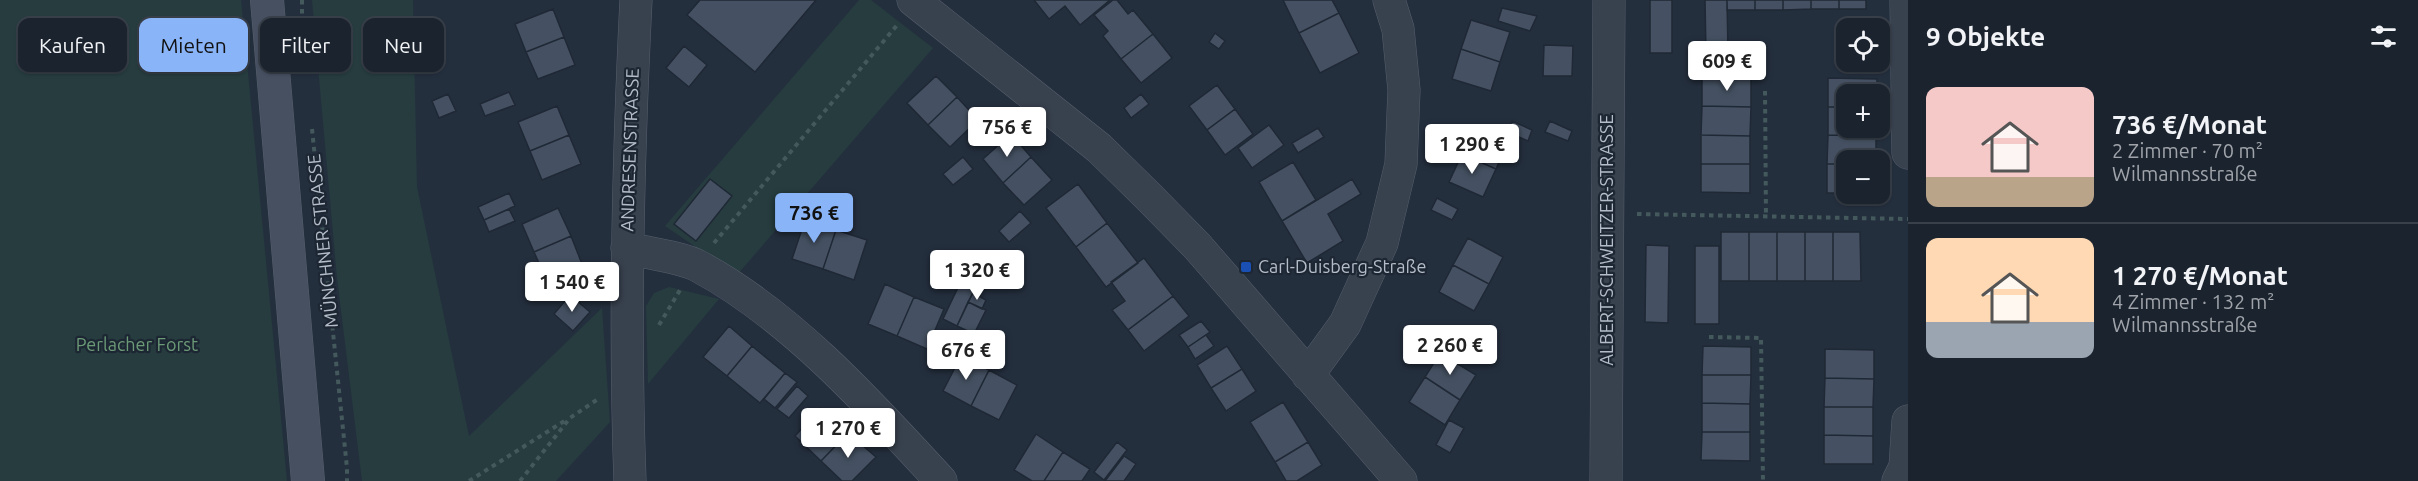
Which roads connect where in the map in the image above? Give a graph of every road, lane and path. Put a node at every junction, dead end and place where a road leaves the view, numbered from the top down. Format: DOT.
graph roads {
  1 [pos="267,0"];
  2 [pos="302,0"];
  3 [pos="636,0"];
  4 [pos="1389,0"];
  5 [pos="1609,0"];
  6 [pos="1906,0"];
  7 [pos="914,1"];
  8 [pos="302,18"];
  9 [pos="1765,91"];
  10 [pos="310,117"];
  11 [pos="1908,153"];
  12 [pos="1634,214"];
  13 [pos="1766,217"];
  14 [pos="1908,219"];
  15 [pos="627,248"];
  16 [pos="696,265"];
  17 [pos="654,333"];
  18 [pos="1709,337"];
  19 [pos="1308,375"];
  20 [pos="1908,421"];
  21 [pos="308,481"];
  22 [pos="347,481"];
  23 [pos="469,481"];
  24 [pos="520,481"];
  25 [pos="630,481"];
  26 [pos="941,481"];
  27 [pos="1401,481"];
  28 [pos="1605,481"];
  29 [pos="1763,481"];
  30 [pos="1898,481"];
  1 -- 21 [label="main road, MÜNCHNER STRASSE"];
  2 -- 8 [label="path"];
  3 -- 15 [label="street, ANDRESENSTRASSE"];
  4 -- 19 [label="street"];
  5 -- 28 [label="street, ALBERT-SCHWEITZER-STRASSE"];
  6 -- 11 [label="street"];
  7 -- 16 [label="path"];
  7 -- 19 [label="street"];
  9 -- 13 [label="path"];
  10 -- 22 [label="path, MÜNCHNER STRASSE"];
  12 -- 13 [label="path"];
  13 -- 14 [label="path"];
  15 -- 16 [label="street"];
  15 -- 25 [label="street, ANDRESENSTRASSE"];
  16 -- 17 [label="path"];
  16 -- 26 [label="street"];
  18 -- 29 [label="path"];
  19 -- 27 [label="street"];
  20 -- 30 [label="street"];
  23 -- 24 [label="path"];
}
